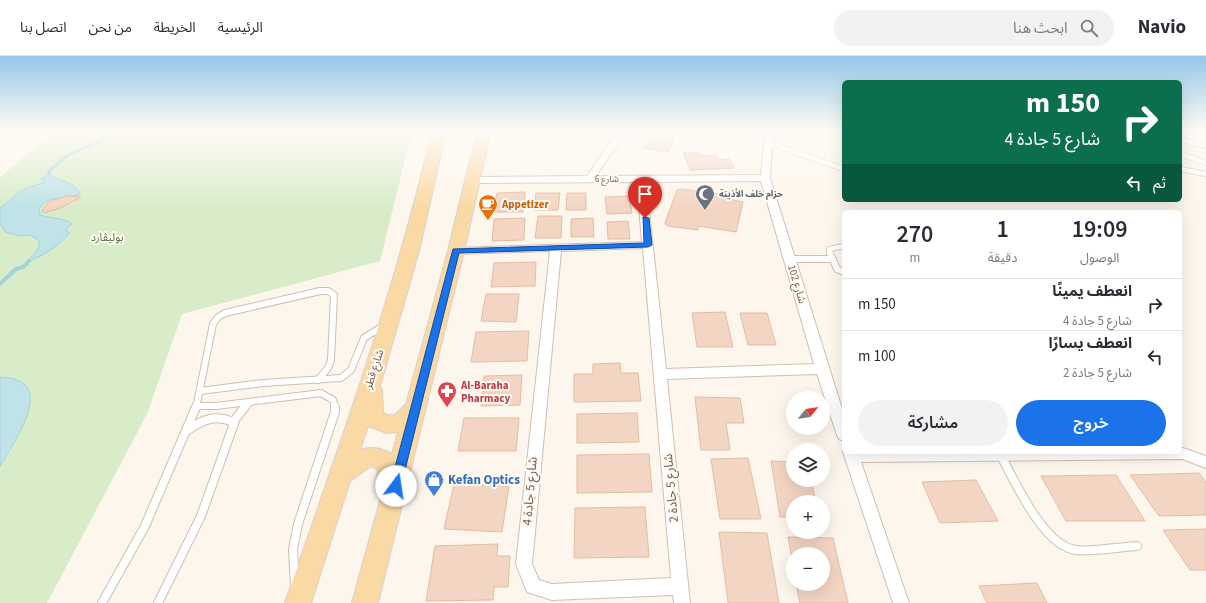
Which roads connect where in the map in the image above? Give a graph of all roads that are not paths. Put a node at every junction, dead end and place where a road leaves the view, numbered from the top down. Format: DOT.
graph roads {
  1 [pos="434,157"];
  2 [pos="478,157"];
  3 [pos="605,157"];
  4 [pos="767,157"];
  5 [pos="808,157"];
  6 [pos="1187,157"];
  7 [pos="1206,163"];
  8 [pos="842,168"];
  9 [pos="1182,169"];
  10 [pos="1206,174"];
  11 [pos="641,178"];
  12 [pos="765,178"];
  13 [pos="590,179"];
  14 [pos="472,180"];
  15 [pos="648,245"];
  16 [pos="842,246"];
  17 [pos="556,248"];
  18 [pos="456,250"];
  19 [pos="789,259"];
  20 [pos="832,259"];
  21 [pos="842,271"];
  22 [pos="389,323"];
  23 [pos="822,369"];
  24 [pos="373,373"];
  25 [pos="660,374"];
  26 [pos="318,380"];
  27 [pos="200,391"];
  28 [pos="250,402"];
  29 [pos="197,406"];
  30 [pos="415,408"];
  31 [pos="234,423"];
  32 [pos="842,429"];
  33 [pos="188,430"];
  34 [pos="1182,453"];
  35 [pos="850,454"];
  36 [pos="1000,454"];
  37 [pos="1206,462"];
  38 [pos="339,477"];
  39 [pos="382,540"];
  40 [pos="1136,546"];
  41 [pos="680,586"];
  42 [pos="102,603"];
  43 [pos="158,603"];
  44 [pos="298,603"];
  45 [pos="365,603"];
  46 [pos="682,603"];
  47 [pos="901,603"];
  1 -- 22 [label="main road, شارع قطر"];
  2 -- 14 [label="main road"];
  3 -- 13 [label="street"];
  4 -- 12 [label="street, شارع 102"];
  5 -- 8 [label="lane"];
  6 -- 7 [label="lane"];
  9 -- 10 [label="lane"];
  11 -- 12 [label="street, شارع 6"];
  11 -- 13 [label="street, شارع 6"];
  11 -- 15 [label="street, شارع 5 جادة 2"];
  12 -- 19 [label="street, شارع 102"];
  13 -- 14 [label="street, شارع 6"];
  14 -- 18 [label="main road"];
  15 -- 17 [label="street"];
  15 -- 25 [label="street, شارع 5 جادة 2"];
  16 -- 20 [label="lane"];
  17 -- 18 [label="street"];
  17 -- 41 [label="street, شارع 5 جادة 4"];
  18 -- 30 [label="main road"];
  19 -- 20 [label="lane"];
  19 -- 23 [label="street, شارع 102"];
  20 -- 21 [label="lane"];
  22 -- 24 [label="main road, شارع قطر"];
  22 -- 26 [label="lane"];
  23 -- 25 [label="street"];
  23 -- 32 [label="street, شارع 102"];
  24 -- 30 [label="main road"];
  24 -- 38 [label="main road, شارع قطر"];
  25 -- 41 [label="street, شارع 5 جادة 2"];
  26 -- 27 [label="lane"];
  26 -- 27 [label="lane"];
  27 -- 29 [label="lane"];
  28 -- 29 [label="lane"];
  28 -- 31 [label="lane"];
  28 -- 44 [label="lane"];
  29 -- 33 [label="lane"];
  30 -- 39 [label="main road"];
  31 -- 33 [label="lane"];
  31 -- 43 [label="lane"];
  33 -- 42 [label="lane"];
  34 -- 37 [label="street"];
  35 -- 36 [label="street"];
  35 -- 47 [label="street"];
  36 -- 40 [label="lane"];
  38 -- 39 [label="main road"];
  38 -- 44 [label="main road, شارع قطر"];
  39 -- 45 [label="main road"];
  41 -- 46 [label="street, شارع 5 جادة 2"];
}
